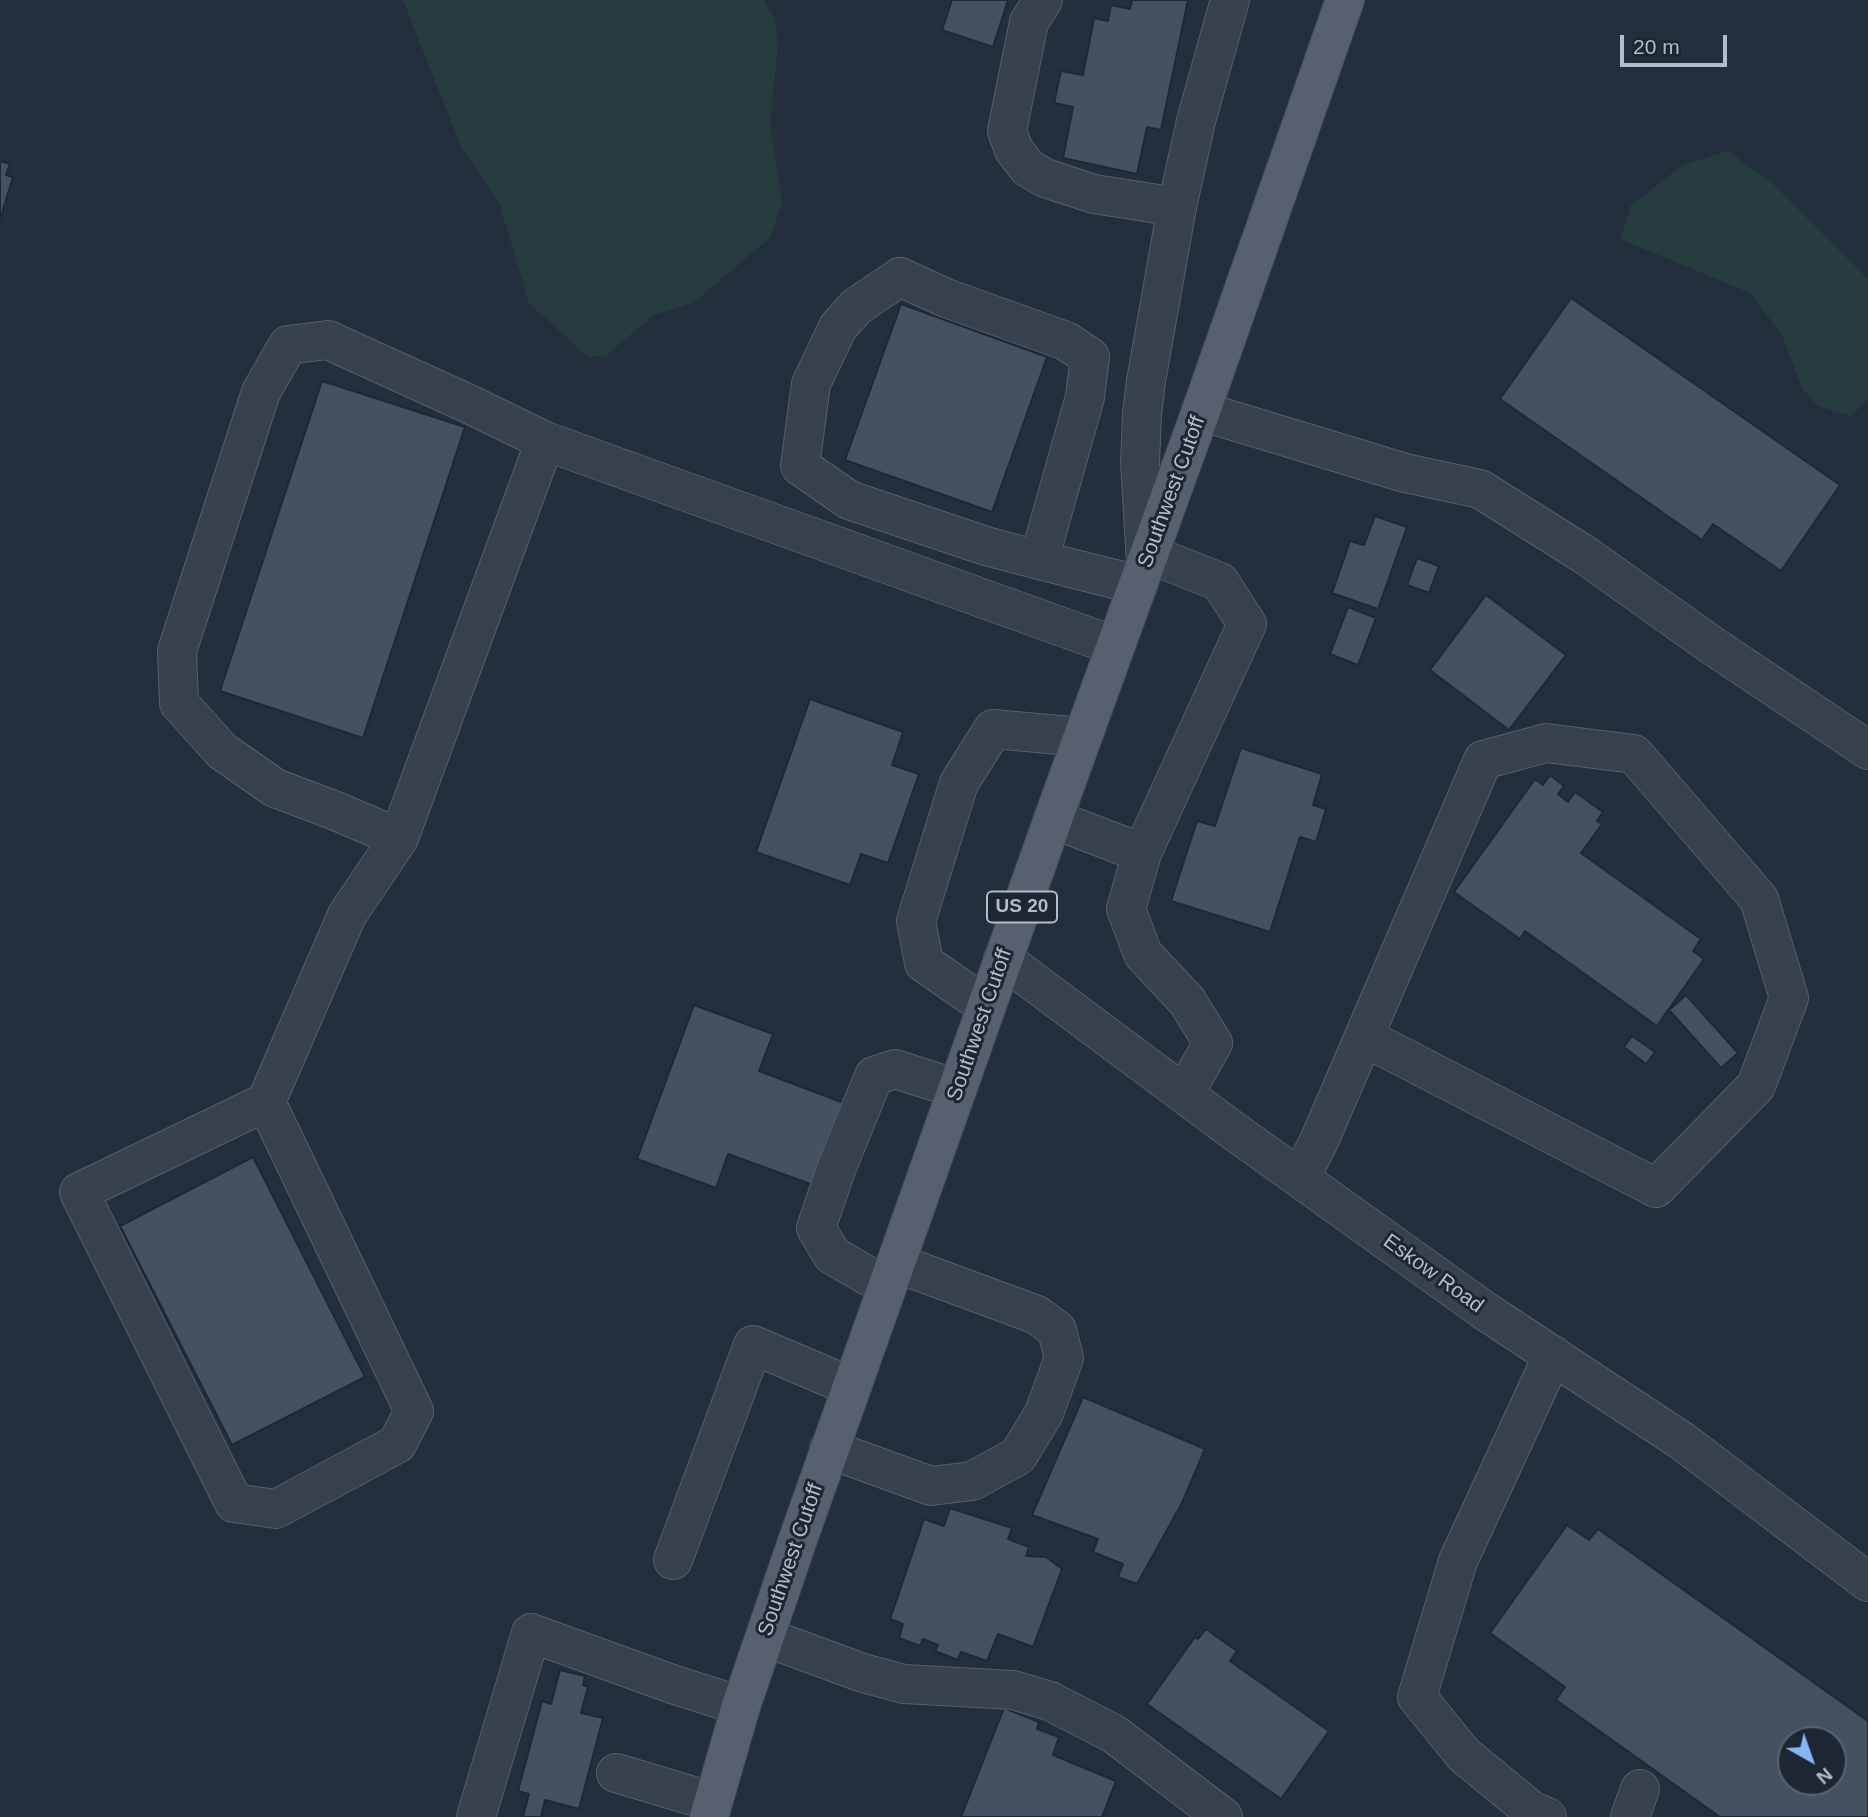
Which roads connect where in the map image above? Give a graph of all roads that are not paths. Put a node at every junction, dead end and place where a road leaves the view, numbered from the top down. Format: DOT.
graph roads {
  1 [pos="1043,0"];
  2 [pos="1230,0"];
  3 [pos="1345,0"];
  4 [pos="1177,206"];
  5 [pos="1201,411"];
  6 [pos="545,441"];
  7 [pos="1039,560"];
  8 [pos="1144,567"];
  9 [pos="1115,646"];
  10 [pos="1082,737"];
  11 [pos="1868,750"];
  12 [pos="1053,819"];
  13 [pos="400,838"];
  14 [pos="1142,853"];
  15 [pos="1003,959"];
  16 [pos="986,1006"];
  17 [pos="1364,1037"];
  18 [pos="957,1089"];
  19 [pos="1184,1094"];
  20 [pos="266,1102"];
  21 [pos="1300,1178"];
  22 [pos="892,1275"];
  23 [pos="1553,1354"];
  24 [pos="852,1387"];
  25 [pos="829,1450"];
  26 [pos="673,1560"];
  27 [pos="1868,1582"];
  28 [pos="765,1637"];
  29 [pos="741,1706"];
  30 [pos="616,1773"];
  31 [pos="711,1809"];
  32 [pos="476,1817"];
  33 [pos="1223,1817"];
  34 [pos="1547,1817"];
  1 -- 4 [label="street"];
  2 -- 4 [label="street"];
  3 -- 5 [label="main road, Southwest Cutoff / US 20"];
  4 -- 8 [label="street"];
  5 -- 8 [label="main road, Southwest Cutoff / US 20"];
  5 -- 11 [label="street"];
  6 -- 9 [label="street"];
  6 -- 13 [label="street"];
  6 -- 13 [label="street"];
  7 -- 7 [label="street"];
  7 -- 8 [label="street"];
  8 -- 9 [label="main road, Southwest Cutoff / US 20"];
  8 -- 14 [label="street"];
  9 -- 10 [label="main road, Southwest Cutoff / US 20"];
  10 -- 12 [label="main road, Southwest Cutoff / US 20"];
  10 -- 16 [label="street"];
  12 -- 14 [label="street"];
  12 -- 15 [label="main road, Southwest Cutoff / US 20"];
  13 -- 20 [label="street"];
  14 -- 19 [label="street"];
  15 -- 16 [label="main road, Southwest Cutoff / US 20"];
  15 -- 19 [label="street, Eskow Road"];
  16 -- 18 [label="main road, Southwest Cutoff / US 20"];
  17 -- 17 [label="street"];
  17 -- 21 [label="street"];
  18 -- 22 [label="main road, Southwest Cutoff / US 20"];
  18 -- 22 [label="street"];
  19 -- 21 [label="street, Eskow Road"];
  20 -- 20 [label="street"];
  21 -- 23 [label="street, Eskow Road"];
  22 -- 24 [label="main road, Southwest Cutoff / US 20"];
  22 -- 25 [label="street"];
  23 -- 27 [label="street, Eskow Road"];
  23 -- 34 [label="street"];
  24 -- 25 [label="main road, Southwest Cutoff / US 20"];
  24 -- 26 [label="street"];
  25 -- 28 [label="main road, Southwest Cutoff / US 20"];
  28 -- 29 [label="main road, Southwest Cutoff / US 20"];
  28 -- 33 [label="street"];
  29 -- 31 [label="main road, Southwest Cutoff / US 20"];
  29 -- 32 [label="street"];
  30 -- 31 [label="street"];
}
